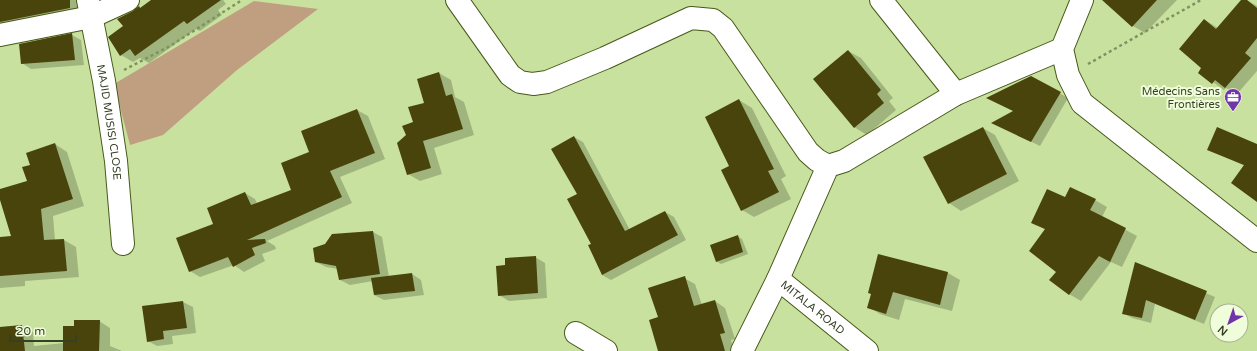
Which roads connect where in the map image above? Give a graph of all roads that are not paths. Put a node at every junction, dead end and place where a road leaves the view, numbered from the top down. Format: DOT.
graph roads {
  1 [pos="128,0"];
  2 [pos="457,0"];
  3 [pos="881,0"];
  4 [pos="1082,0"];
  5 [pos="90,8"];
  6 [pos="0,35"];
  7 [pos="1062,49"];
  8 [pos="956,94"];
  9 [pos="828,166"];
  10 [pos="1257,241"];
  11 [pos="123,244"];
  12 [pos="778,279"];
  13 [pos="576,333"];
  14 [pos="606,351"];
  15 [pos="742,351"];
  16 [pos="866,351"];
  1 -- 5 [label="street"];
  2 -- 9 [label="street"];
  3 -- 8 [label="street"];
  4 -- 7 [label="street"];
  5 -- 6 [label="street"];
  5 -- 11 [label="street, MAJID MUSISI CLOSE"];
  7 -- 8 [label="street"];
  7 -- 10 [label="street"];
  8 -- 9 [label="street"];
  9 -- 12 [label="street"];
  12 -- 15 [label="street"];
  12 -- 16 [label="street, MITALA ROAD"];
  13 -- 14 [label="street"];
}
